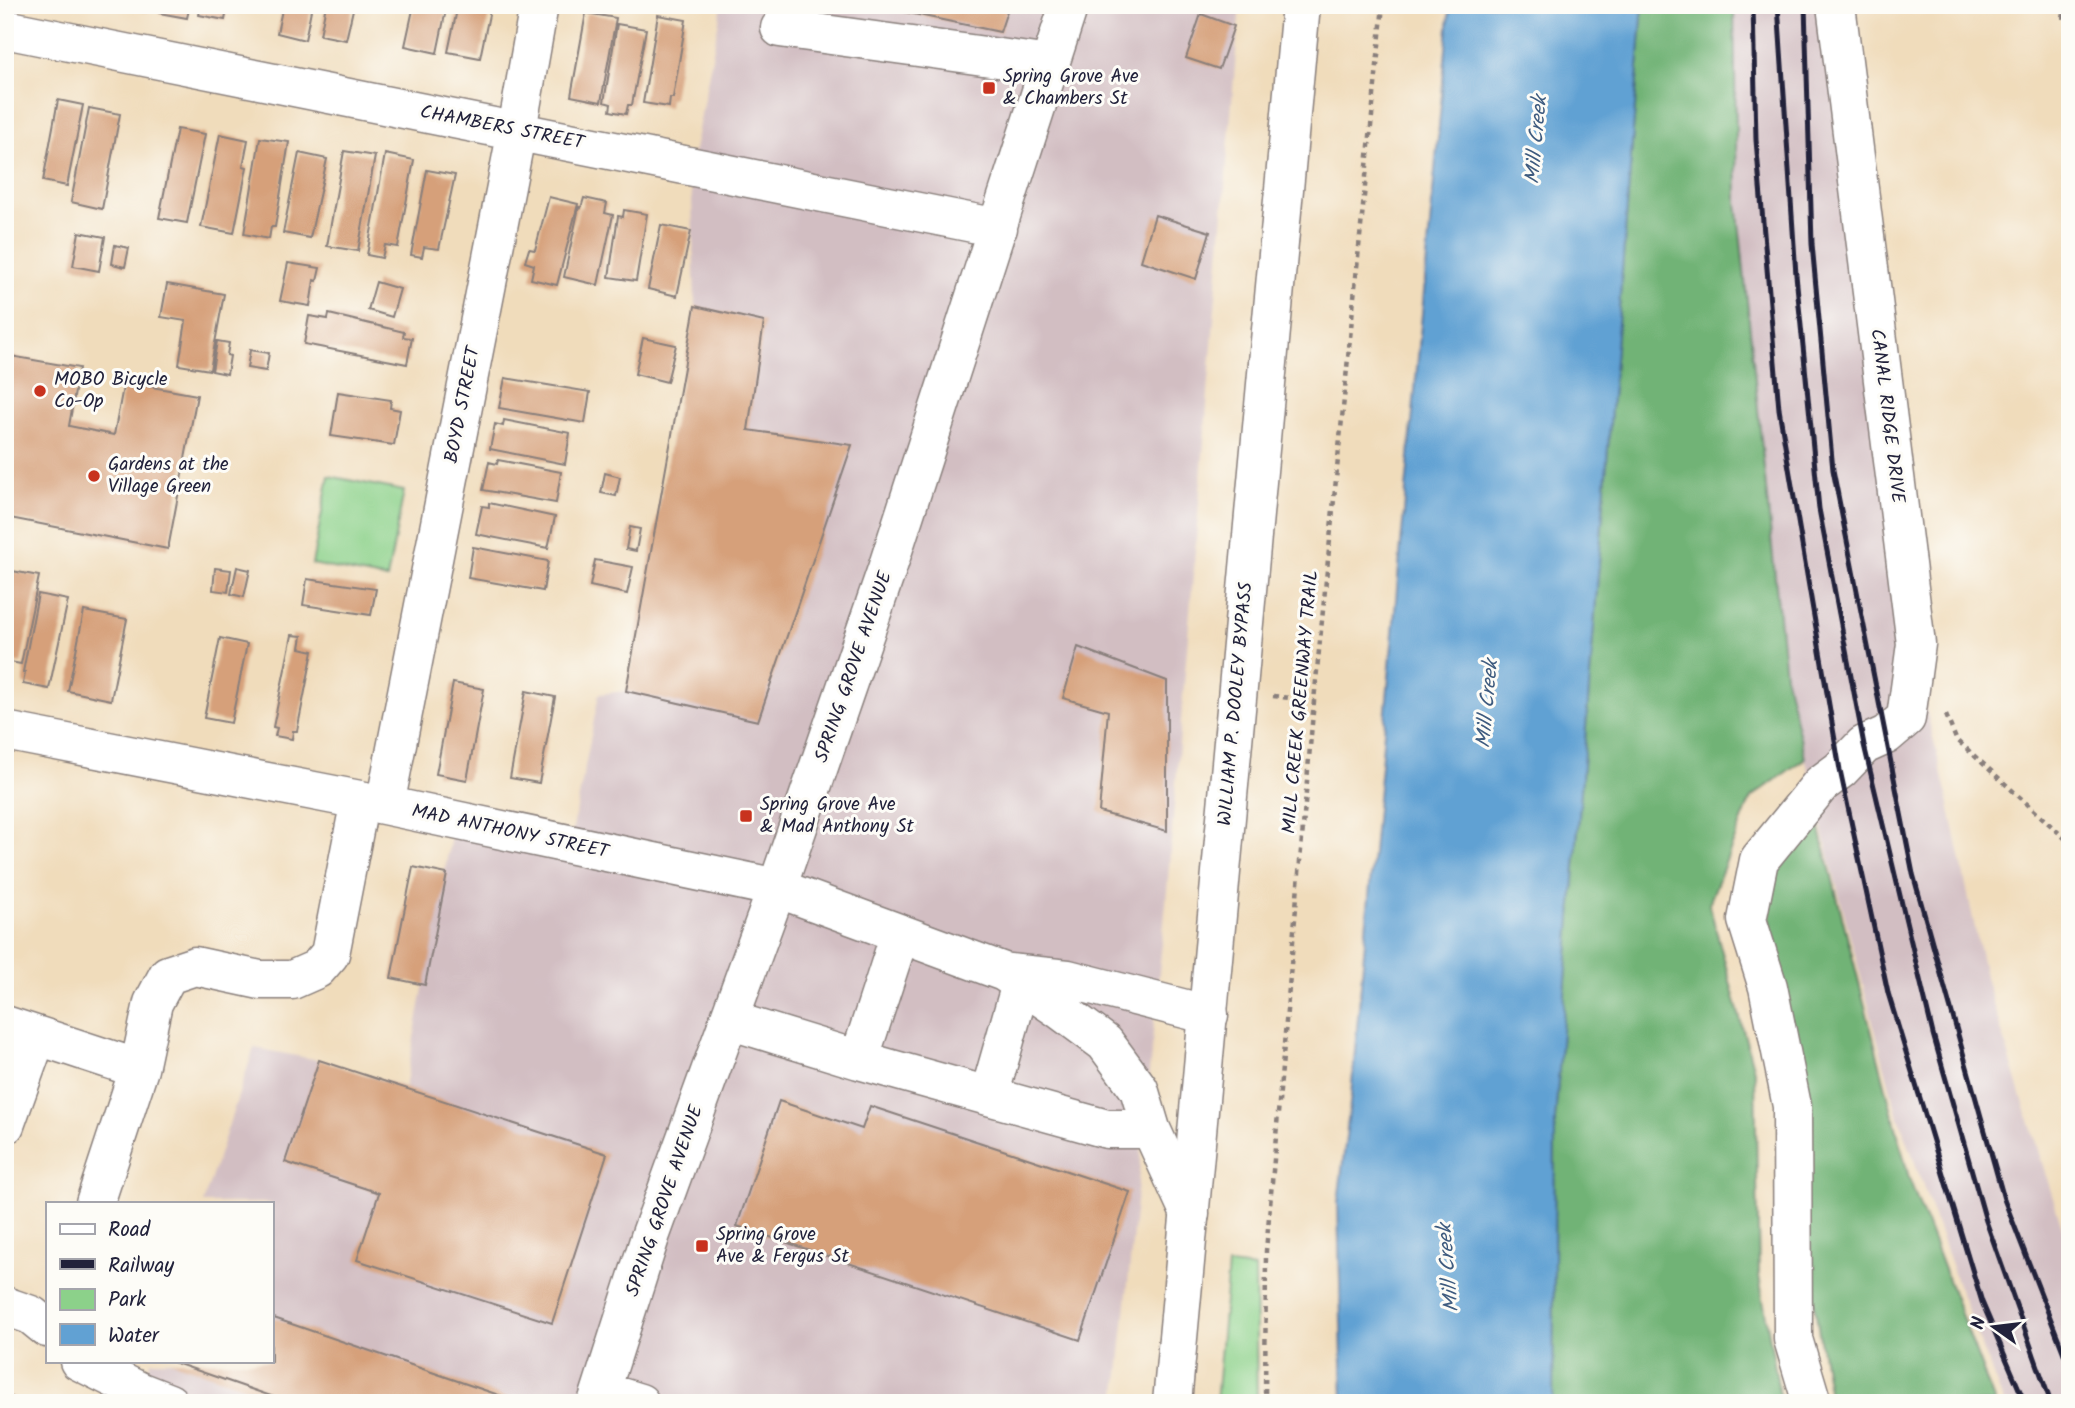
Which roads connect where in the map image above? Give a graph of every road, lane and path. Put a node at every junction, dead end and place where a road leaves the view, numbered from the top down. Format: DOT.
graph roads {
  1 [pos="8,5"];
  2 [pos="539,5"];
  3 [pos="1069,5"];
  4 [pos="1301,5"];
  5 [pos="1383,5"];
  6 [pos="1836,5"];
  7 [pos="2058,5"];
  8 [pos="5,21"];
  9 [pos="780,28"];
  10 [pos="5,29"];
  11 [pos="2070,30"];
  12 [pos="1050,65"];
  13 [pos="517,130"];
  14 [pos="998,228"];
  15 [pos="1941,703"];
  16 [pos="5,732"];
  17 [pos="372,803"];
  18 [pos="2070,844"];
  19 [pos="777,888"];
  20 [pos="900,934"];
  21 [pos="1012,978"];
  22 [pos="1209,1015"];
  23 [pos="729,1020"];
  24 [pos="21,1030"];
  25 [pos="859,1060"];
  26 [pos="139,1069"];
  27 [pos="989,1096"];
  28 [pos="5,1125"];
  29 [pos="1151,1129"];
  30 [pos="95,1202"];
  31 [pos="1190,1214"];
  32 [pos="5,1306"];
  33 [pos="46,1327"];
  34 [pos="81,1362"];
  35 [pos="599,1397"];
  36 [pos="169,1403"];
  37 [pos="639,1403"];
  38 [pos="1172,1403"];
  39 [pos="1265,1403"];
  40 [pos="1812,1403"];
  1 -- 8 [label="street"];
  2 -- 13 [label="street, BOYD STREET"];
  3 -- 12 [label="street, SPRING GROVE AVENUE"];
  4 -- 22 [label="street, WILLIAM P. DOOLEY BYPASS"];
  5 -- 39 [label="path, MILL CREEK GREENWAY TRAIL"];
  6 -- 40 [label="street, CANAL RIDGE DRIVE"];
  7 -- 11 [label="path"];
  9 -- 12 [label="street"];
  10 -- 13 [label="street, CHAMBERS STREET"];
  12 -- 14 [label="street, SPRING GROVE AVENUE"];
  13 -- 14 [label="street, CHAMBERS STREET"];
  13 -- 17 [label="street, BOYD STREET"];
  14 -- 19 [label="street, SPRING GROVE AVENUE"];
  15 -- 18 [label="path"];
  16 -- 17 [label="street, MAD ANTHONY STREET"];
  17 -- 19 [label="street, MAD ANTHONY STREET"];
  17 -- 26 [label="street, BOYD STREET"];
  19 -- 20 [label="street, MAD ANTHONY STREET"];
  19 -- 23 [label="street, SPRING GROVE AVENUE"];
  20 -- 21 [label="street, MAD ANTHONY STREET"];
  20 -- 25 [label="street"];
  21 -- 22 [label="street, MAD ANTHONY STREET"];
  21 -- 27 [label="street"];
  21 -- 29 [label="street, MAD ANTHONY STREET"];
  22 -- 31 [label="street, WILLIAM P. DOOLEY BYPASS"];
  23 -- 25 [label="street"];
  23 -- 35 [label="street, SPRING GROVE AVENUE"];
  24 -- 26 [label="street"];
  24 -- 28 [label="street"];
  25 -- 27 [label="street"];
  26 -- 30 [label="street"];
  27 -- 29 [label="street"];
  29 -- 31 [label="street, MAD ANTHONY STREET"];
  31 -- 38 [label="street, WILLIAM P. DOOLEY BYPASS"];
  32 -- 33 [label="street"];
  34 -- 36 [label="street"];
  35 -- 37 [label="street"];
}
